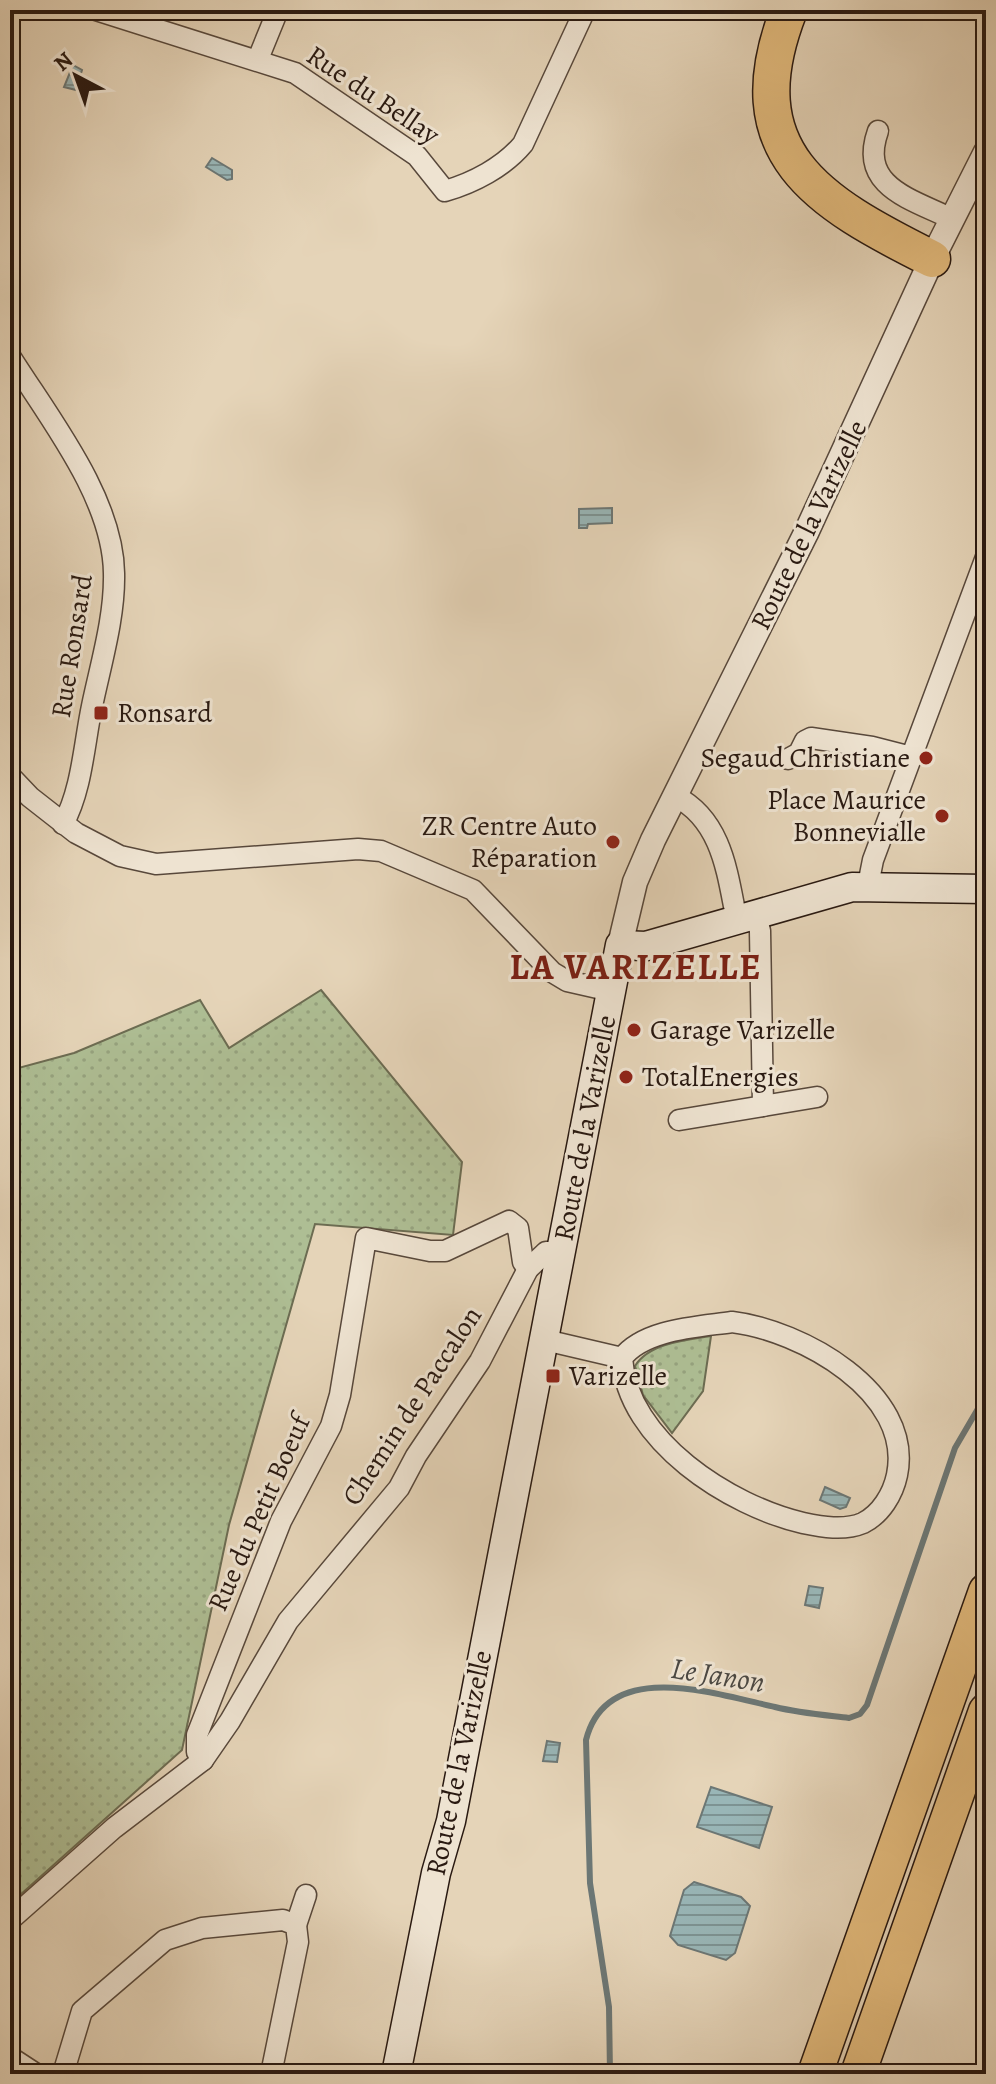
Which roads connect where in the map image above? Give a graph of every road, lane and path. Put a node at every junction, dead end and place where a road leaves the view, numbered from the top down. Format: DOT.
graph roads {
  1 [pos="96,10"];
  2 [pos="278,10"];
  3 [pos="585,10"];
  4 [pos="789,10"];
  5 [pos="258,59"];
  6 [pos="878,131"];
  7 [pos="986,152"];
  8 [pos="952,219"];
  9 [pos="932,259"];
  10 [pos="10,356"];
  11 [pos="986,557"];
  12 [pos="911,757"];
  13 [pos="788,759"];
  14 [pos="10,776"];
  15 [pos="675,796"];
  16 [pos="63,824"];
  17 [pos="868,885"];
  18 [pos="986,889"];
  19 [pos="745,910"];
  20 [pos="620,945"];
  21 [pos="611,991"];
  22 [pos="817,1097"];
  23 [pos="763,1106"];
  24 [pos="679,1120"];
  25 [pos="562,1252"];
  26 [pos="528,1269"];
  27 [pos="545,1340"];
  28 [pos="622,1358"];
  29 [pos="986,1591"];
  30 [pos="986,1711"];
  31 [pos="203,1760"];
  32 [pos="306,1895"];
  33 [pos="10,1920"];
  34 [pos="296,1925"];
  35 [pos="10,2057"];
  36 [pos="36,2074"];
  37 [pos="63,2074"];
  38 [pos="271,2074"];
  39 [pos="396,2074"];
  40 [pos="815,2074"];
  41 [pos="858,2074"];
  1 -- 5 [label="street, Rue du Bellay"];
  2 -- 5 [label="street, Rue du Bellay"];
  3 -- 5 [label="street, Rue du Bellay"];
  4 -- 9 [label="highway"];
  6 -- 8 [label="street"];
  7 -- 8 [label="street, Route de la Varizelle"];
  8 -- 9 [label="street, Route de la Varizelle"];
  9 -- 15 [label="street, Route de la Varizelle"];
  10 -- 16 [label="street, Rue Ronsard"];
  11 -- 12 [label="street"];
  12 -- 13 [label="street"];
  12 -- 17 [label="street"];
  14 -- 16 [label="street"];
  15 -- 19 [label="street"];
  15 -- 20 [label="street, Route de la Varizelle"];
  16 -- 21 [label="street"];
  17 -- 18 [label="main road"];
  17 -- 19 [label="main road"];
  19 -- 20 [label="main road"];
  19 -- 23 [label="street"];
  20 -- 21 [label="main road, Route de la Varizelle"];
  21 -- 25 [label="main road, Route de la Varizelle"];
  22 -- 23 [label="street"];
  23 -- 24 [label="street"];
  25 -- 26 [label="street"];
  25 -- 27 [label="main road, Route de la Varizelle"];
  26 -- 31 [label="street, Chemin de Paccalon"];
  26 -- 31 [label="street, Rue du Petit Boeuf"];
  27 -- 28 [label="street"];
  27 -- 39 [label="main road, Route de la Varizelle"];
  28 -- 28 [label="street"];
  29 -- 40 [label="highway"];
  30 -- 41 [label="highway"];
  31 -- 33 [label="street"];
  32 -- 34 [label="street"];
  34 -- 37 [label="street"];
  34 -- 38 [label="street"];
  35 -- 36 [label="street"];
}
